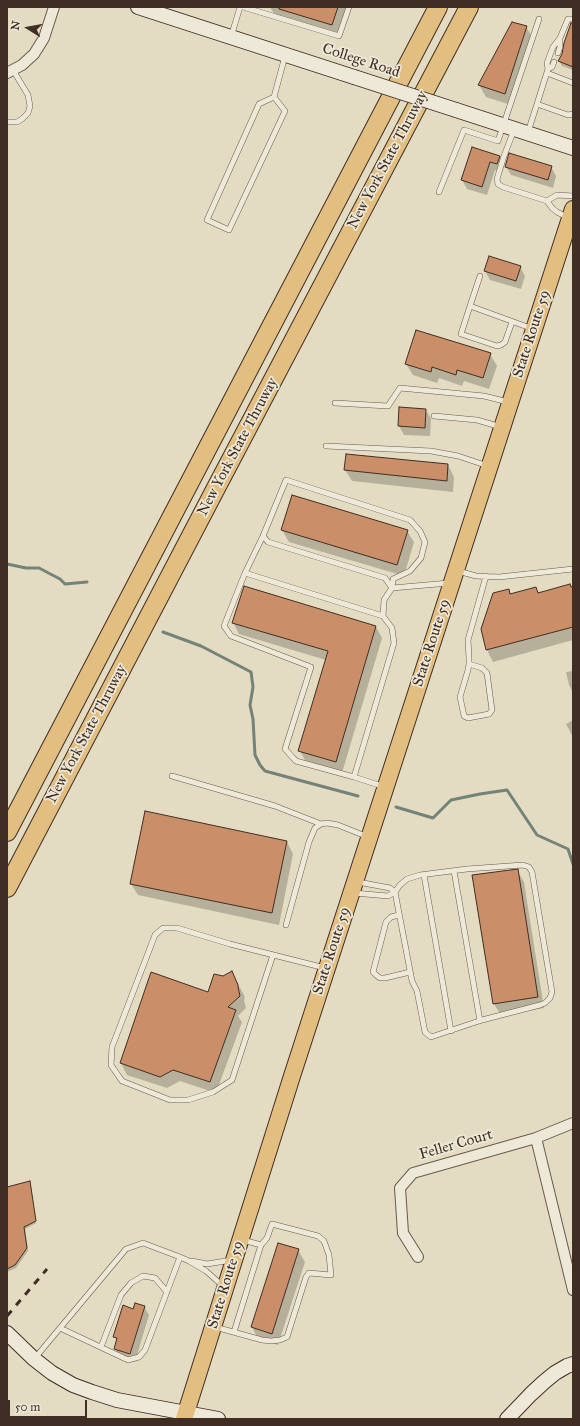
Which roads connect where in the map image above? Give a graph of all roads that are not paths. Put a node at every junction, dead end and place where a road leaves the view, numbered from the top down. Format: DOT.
graph roads {
  1 [pos="54,7"];
  2 [pos="242,7"];
  3 [pos="348,7"];
  4 [pos="438,7"];
  5 [pos="469,7"];
  6 [pos="144,8"];
  7 [pos="539,19"];
  8 [pos="573,19"];
  9 [pos="231,38"];
  10 [pos="560,38"];
  11 [pos="558,53"];
  12 [pos="285,55"];
  13 [pos="554,62"];
  14 [pos="547,71"];
  15 [pos="10,72"];
  16 [pos="573,83"];
  17 [pos="274,98"];
  18 [pos="537,104"];
  19 [pos="573,114"];
  20 [pos="7,122"];
  21 [pos="515,129"];
  22 [pos="573,148"];
  23 [pos="438,192"];
  24 [pos="573,196"];
  25 [pos="547,201"];
  26 [pos="571,214"];
  27 [pos="480,276"];
  28 [pos="470,306"];
  29 [pos="512,322"];
  30 [pos="534,330"];
  31 [pos="510,402"];
  32 [pos="335,403"];
  33 [pos="434,416"];
  34 [pos="502,427"];
  35 [pos="326,446"];
  36 [pos="489,466"];
  37 [pos="263,536"];
  38 [pos="573,569"];
  39 [pos="245,573"];
  40 [pos="486,576"];
  41 [pos="454,577"];
  42 [pos="392,588"];
  43 [pos="383,616"];
  44 [pos="469,664"];
  45 [pos="172,776"];
  46 [pos="354,778"];
  47 [pos="385,787"];
  48 [pos="321,824"];
  49 [pos="7,832"];
  50 [pos="369,838"];
  51 [pos="454,871"];
  52 [pos="424,875"];
  53 [pos="353,887"];
  54 [pos="7,888"];
  55 [pos="395,892"];
  56 [pos="399,915"];
  57 [pos="286,925"];
  58 [pos="273,955"];
  59 [pos="326,968"];
  60 [pos="410,972"];
  61 [pos="480,1021"];
  62 [pos="451,1031"];
  63 [pos="573,1123"];
  64 [pos="536,1138"];
  65 [pos="240,1239"];
  66 [pos="261,1245"];
  67 [pos="180,1257"];
  68 [pos="418,1257"];
  69 [pos="234,1260"];
  70 [pos="189,1261"];
  71 [pos="225,1288"];
  72 [pos="573,1290"];
  73 [pos="166,1292"];
  74 [pos="213,1326"];
  75 [pos="60,1328"];
  76 [pos="234,1332"];
  77 [pos="11,1337"];
  78 [pos="101,1347"];
  79 [pos="34,1359"];
  80 [pos="573,1364"];
  81 [pos="185,1416"];
  82 [pos="218,1419"];
  83 [pos="507,1419"];
  1 -- 15 [label="street"];
  2 -- 3 [label="lane"];
  2 -- 9 [label="lane"];
  4 -- 49 [label="highway, New York State Thruway"];
  5 -- 54 [label="highway, New York State Thruway"];
  6 -- 9 [label="street, College Road"];
  7 -- 21 [label="lane"];
  8 -- 10 [label="lane"];
  9 -- 12 [label="street, College Road"];
  10 -- 11 [label="lane"];
  10 -- 14 [label="lane"];
  12 -- 17 [label="lane"];
  12 -- 21 [label="street, College Road, bridge"];
  13 -- 14 [label="lane"];
  14 -- 16 [label="lane"];
  14 -- 18 [label="lane"];
  15 -- 20 [label="lane"];
  17 -- 17 [label="lane"];
  18 -- 19 [label="lane"];
  18 -- 21 [label="lane"];
  21 -- 22 [label="street, College Road"];
  21 -- 23 [label="lane"];
  21 -- 25 [label="lane"];
  24 -- 25 [label="lane"];
  25 -- 26 [label="lane"];
  26 -- 30 [label="main road, State Route 59"];
  27 -- 28 [label="lane"];
  28 -- 29 [label="lane"];
  28 -- 29 [label="lane"];
  29 -- 30 [label="lane"];
  30 -- 31 [label="main road, State Route 59"];
  31 -- 32 [label="lane"];
  31 -- 34 [label="main road, State Route 59"];
  33 -- 34 [label="lane"];
  34 -- 36 [label="main road, State Route 59"];
  35 -- 36 [label="lane"];
  36 -- 41 [label="main road, State Route 59"];
  37 -- 39 [label="lane"];
  37 -- 42 [label="lane"];
  37 -- 42 [label="lane"];
  38 -- 40 [label="lane"];
  39 -- 43 [label="lane"];
  39 -- 46 [label="lane"];
  40 -- 41 [label="lane"];
  40 -- 44 [label="lane"];
  41 -- 42 [label="lane"];
  41 -- 47 [label="main road, State Route 59"];
  42 -- 43 [label="lane"];
  43 -- 46 [label="lane"];
  44 -- 44 [label="lane"];
  45 -- 48 [label="lane"];
  46 -- 47 [label="lane"];
  47 -- 50 [label="main road, State Route 59"];
  48 -- 50 [label="lane"];
  48 -- 57 [label="lane"];
  50 -- 53 [label="main road, State Route 59"];
  51 -- 52 [label="lane"];
  51 -- 61 [label="lane"];
  51 -- 61 [label="lane"];
  52 -- 55 [label="lane"];
  52 -- 62 [label="lane"];
  53 -- 55 [label="lane"];
  53 -- 55 [label="lane"];
  53 -- 59 [label="main road, State Route 59"];
  55 -- 56 [label="lane"];
  56 -- 60 [label="lane"];
  56 -- 60 [label="lane"];
  58 -- 58 [label="lane"];
  58 -- 59 [label="lane"];
  59 -- 65 [label="main road, State Route 59"];
  60 -- 62 [label="lane"];
  61 -- 62 [label="lane"];
  63 -- 64 [label="street, Feller Court"];
  64 -- 68 [label="street, Feller Court"];
  64 -- 72 [label="street"];
  65 -- 66 [label="lane"];
  65 -- 69 [label="main road, State Route 59"];
  66 -- 76 [label="lane"];
  66 -- 76 [label="lane"];
  67 -- 70 [label="lane"];
  67 -- 73 [label="lane"];
  67 -- 75 [label="lane"];
  69 -- 70 [label="lane"];
  69 -- 71 [label="main road, State Route 59"];
  70 -- 71 [label="lane"];
  71 -- 74 [label="main road, State Route 59"];
  73 -- 78 [label="lane"];
  73 -- 78 [label="lane"];
  74 -- 76 [label="lane"];
  74 -- 81 [label="main road, State Route 59"];
  75 -- 78 [label="lane"];
  75 -- 79 [label="lane"];
  77 -- 79 [label="street"];
  79 -- 81 [label="street"];
  80 -- 83 [label="street"];
  81 -- 82 [label="street"];
}
